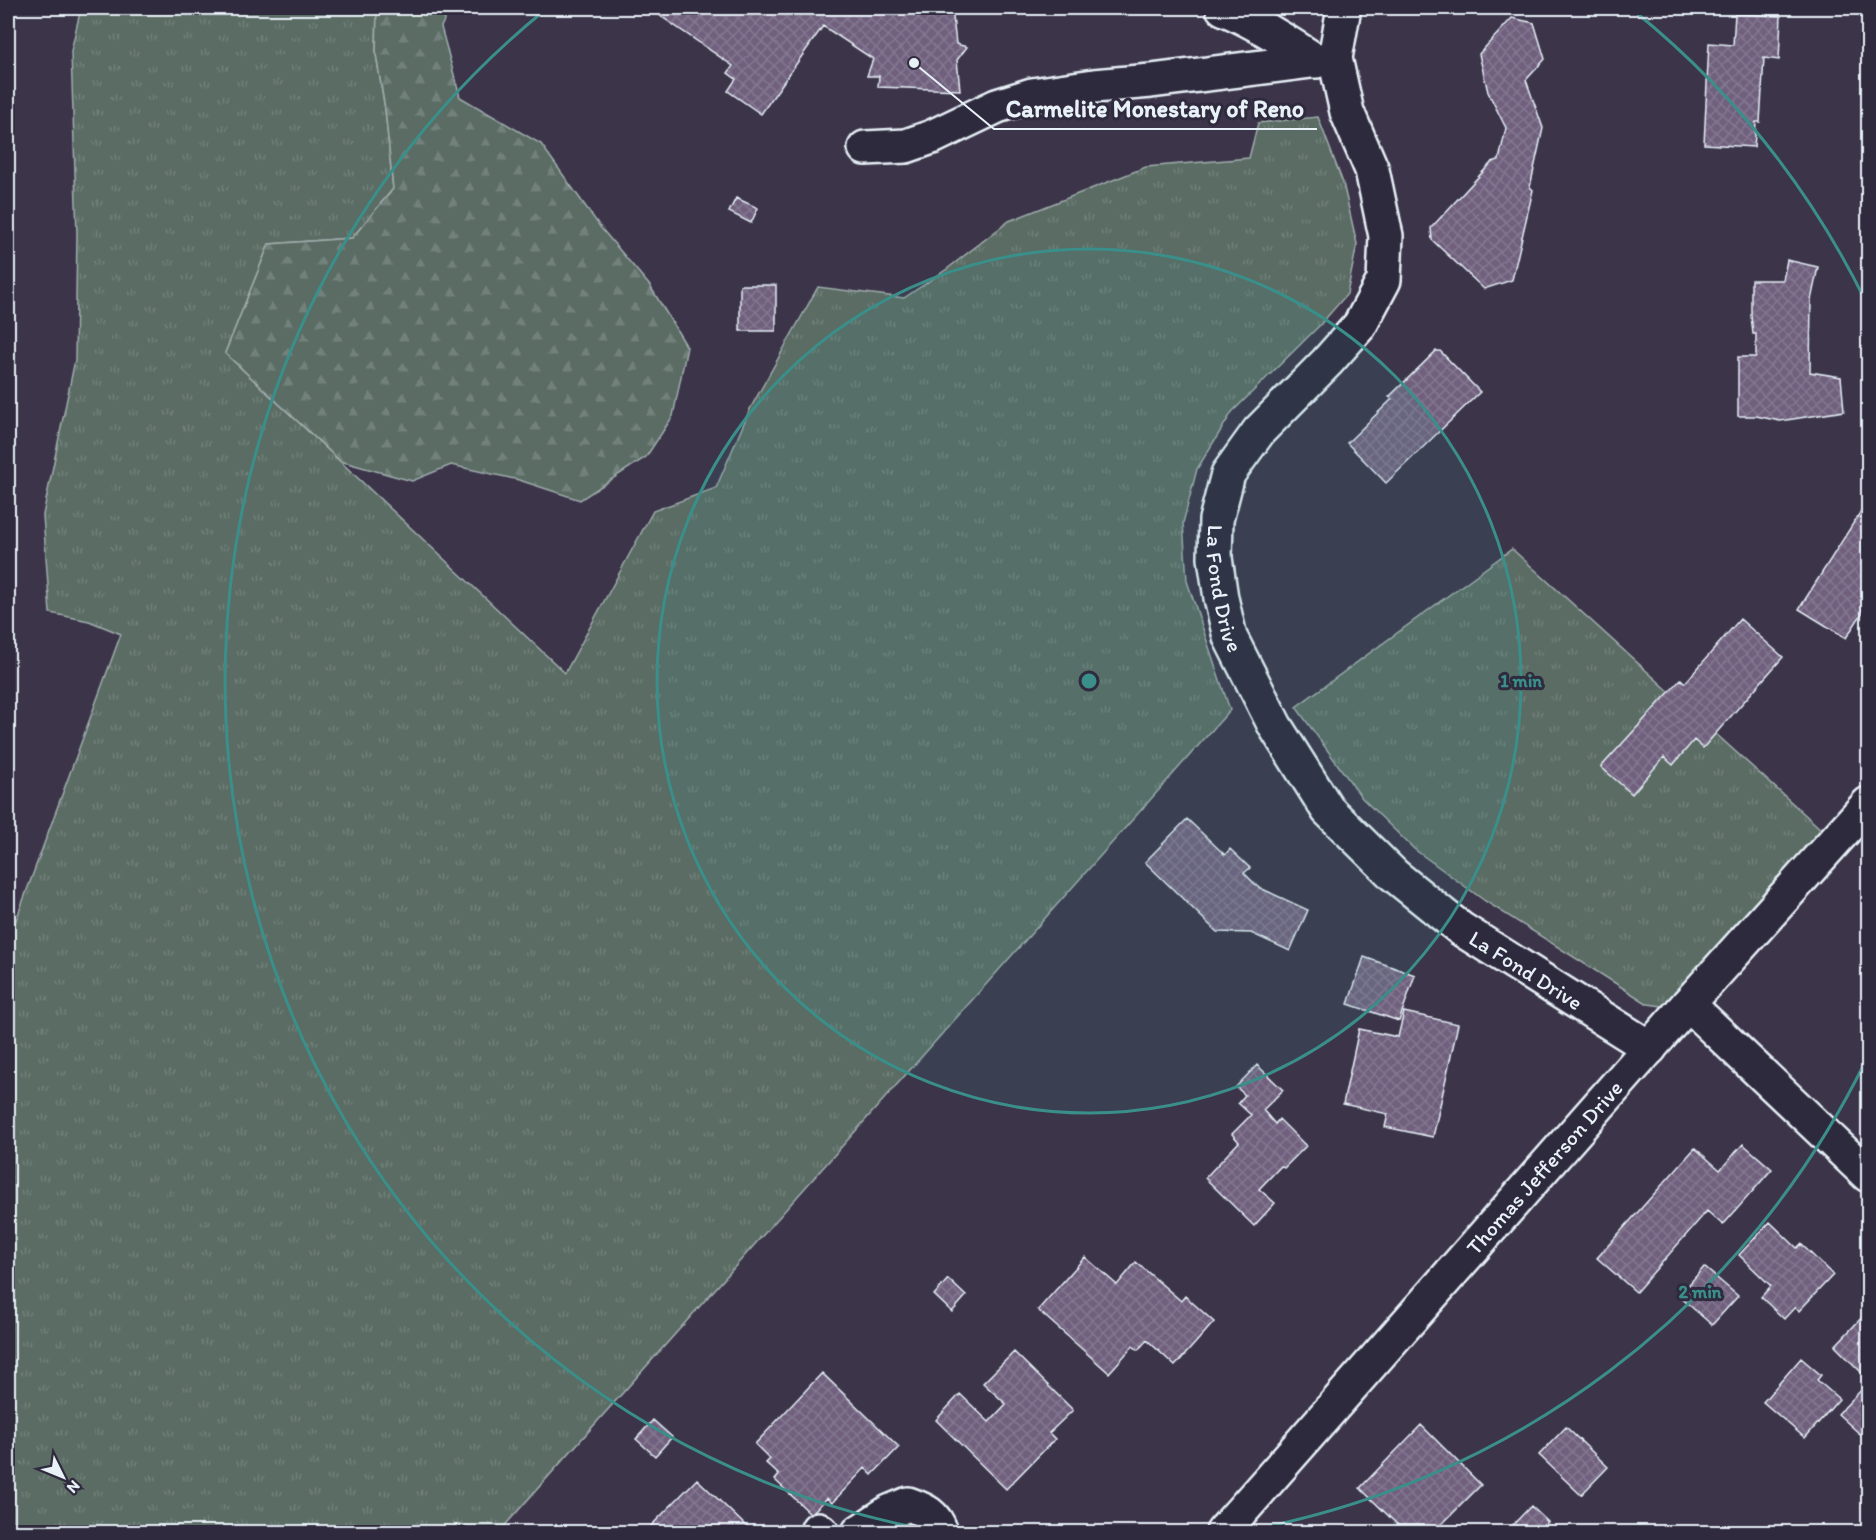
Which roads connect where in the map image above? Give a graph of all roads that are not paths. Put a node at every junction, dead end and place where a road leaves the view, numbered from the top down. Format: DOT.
graph roads {
  1 [pos="1223,8"];
  2 [pos="1344,8"];
  3 [pos="1325,60"];
  4 [pos="865,148"];
  5 [pos="1869,804"];
  6 [pos="1688,1004"];
  7 [pos="1650,1048"];
  8 [pos="1869,1175"];
  9 [pos="859,1533"];
  10 [pos="941,1533"];
  11 [pos="1223,1533"];
  1 -- 3 [label="street"];
  2 -- 3 [label="street, La Fond Drive"];
  3 -- 4 [label="street"];
  3 -- 7 [label="street, La Fond Drive"];
  5 -- 6 [label="street, Thomas Jefferson Drive"];
  6 -- 7 [label="street, Thomas Jefferson Drive"];
  6 -- 8 [label="street"];
  7 -- 11 [label="street, Thomas Jefferson Drive"];
  9 -- 10 [label="street"];
}
